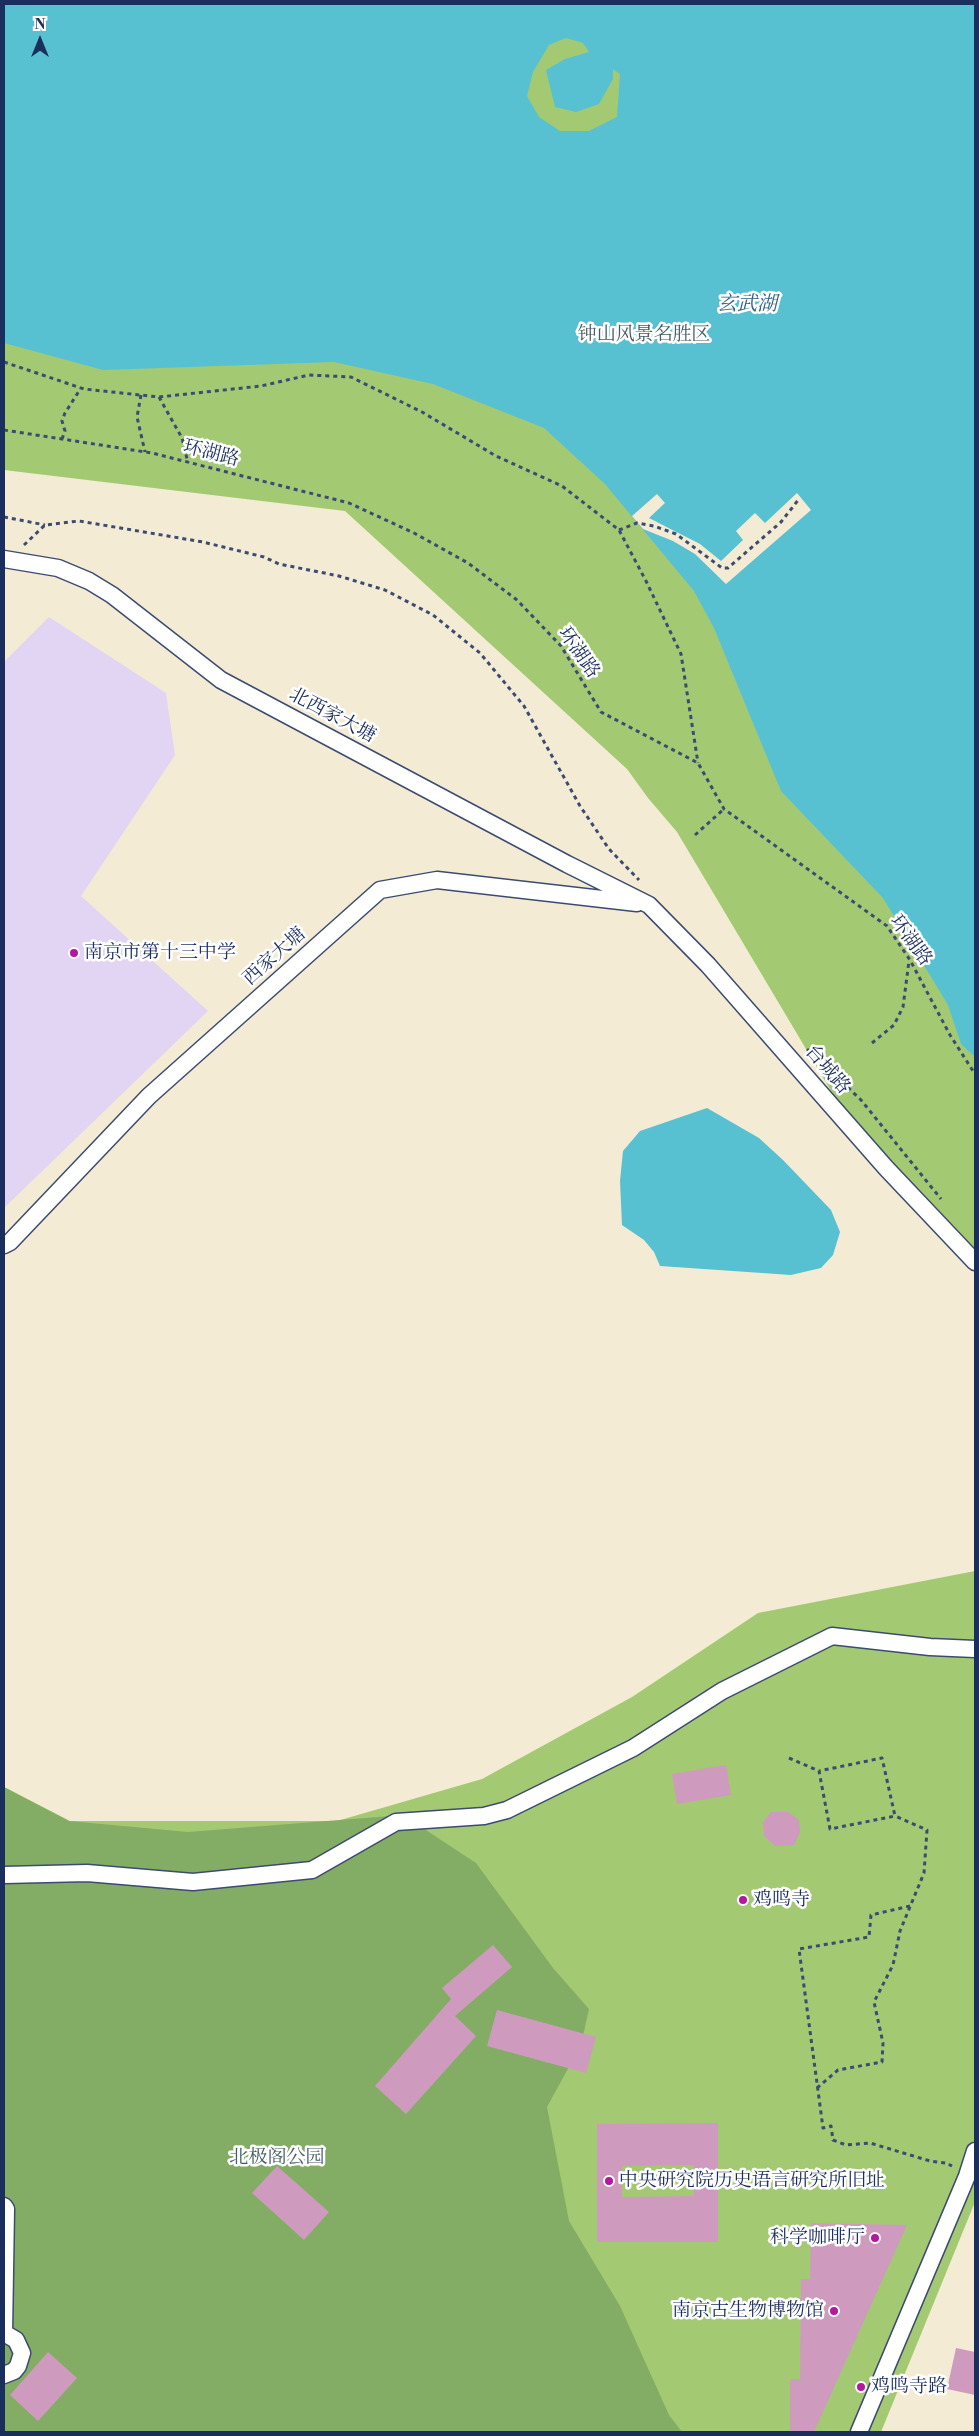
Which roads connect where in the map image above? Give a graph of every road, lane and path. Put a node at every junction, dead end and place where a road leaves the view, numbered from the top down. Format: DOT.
graph roads {
  1 [pos="4,362"];
  2 [pos="81,388"];
  3 [pos="141,395"];
  4 [pos="159,396"];
  5 [pos="4,430"];
  6 [pos="62,439"];
  7 [pos="145,452"];
  8 [pos="188,463"];
  9 [pos="799,500"];
  10 [pos="4,517"];
  11 [pos="45,525"];
  12 [pos="619,530"];
  13 [pos="6,559"];
  14 [pos="698,763"];
  15 [pos="724,809"];
  16 [pos="695,835"];
  17 [pos="642,883"];
  18 [pos="649,905"];
  19 [pos="910,960"];
  20 [pos="872,1043"];
  21 [pos="805,1047"];
  22 [pos="975,1074"];
  23 [pos="945,1204"];
  24 [pos="4,1245"];
  25 [pos="975,1262"];
  26 [pos="975,1649"];
  27 [pos="790,1758"];
  28 [pos="819,1771"];
  29 [pos="894,1816"];
  30 [pos="4,1875"];
  31 [pos="910,1906"];
  32 [pos="817,2088"];
  33 [pos="975,2152"];
  34 [pos="967,2176"];
  35 [pos="4,2206"];
  36 [pos="4,2333"];
  37 [pos="4,2375"];
  38 [pos="859,2432"];
  1 -- 2 [label="path"];
  2 -- 3 [label="path"];
  2 -- 6 [label="path"];
  3 -- 4 [label="path"];
  3 -- 7 [label="path"];
  4 -- 8 [label="path"];
  4 -- 12 [label="path"];
  5 -- 6 [label="path, 环湖路"];
  6 -- 7 [label="path, 环湖路"];
  7 -- 8 [label="path, 环湖路"];
  8 -- 14 [label="path, 环湖路"];
  9 -- 12 [label="path"];
  10 -- 11 [label="path"];
  11 -- 13 [label="path"];
  11 -- 17 [label="path"];
  12 -- 14 [label="path"];
  13 -- 18 [label="street, 北西家大塘"];
  14 -- 15 [label="path, 环湖路"];
  15 -- 16 [label="path"];
  15 -- 19 [label="path, 环湖路"];
  18 -- 24 [label="street, 西家大塘"];
  18 -- 25 [label="street, 台城路"];
  19 -- 20 [label="path"];
  19 -- 22 [label="path, 环湖路"];
  21 -- 23 [label="path"];
  26 -- 30 [label="street"];
  27 -- 28 [label="path"];
  28 -- 29 [label="path"];
  28 -- 29 [label="path"];
  29 -- 31 [label="path"];
  31 -- 32 [label="path"];
  31 -- 32 [label="path"];
  32 -- 34 [label="path"];
  33 -- 34 [label="street"];
  34 -- 38 [label="street"];
  35 -- 36 [label="street"];
  36 -- 37 [label="street"];
}
